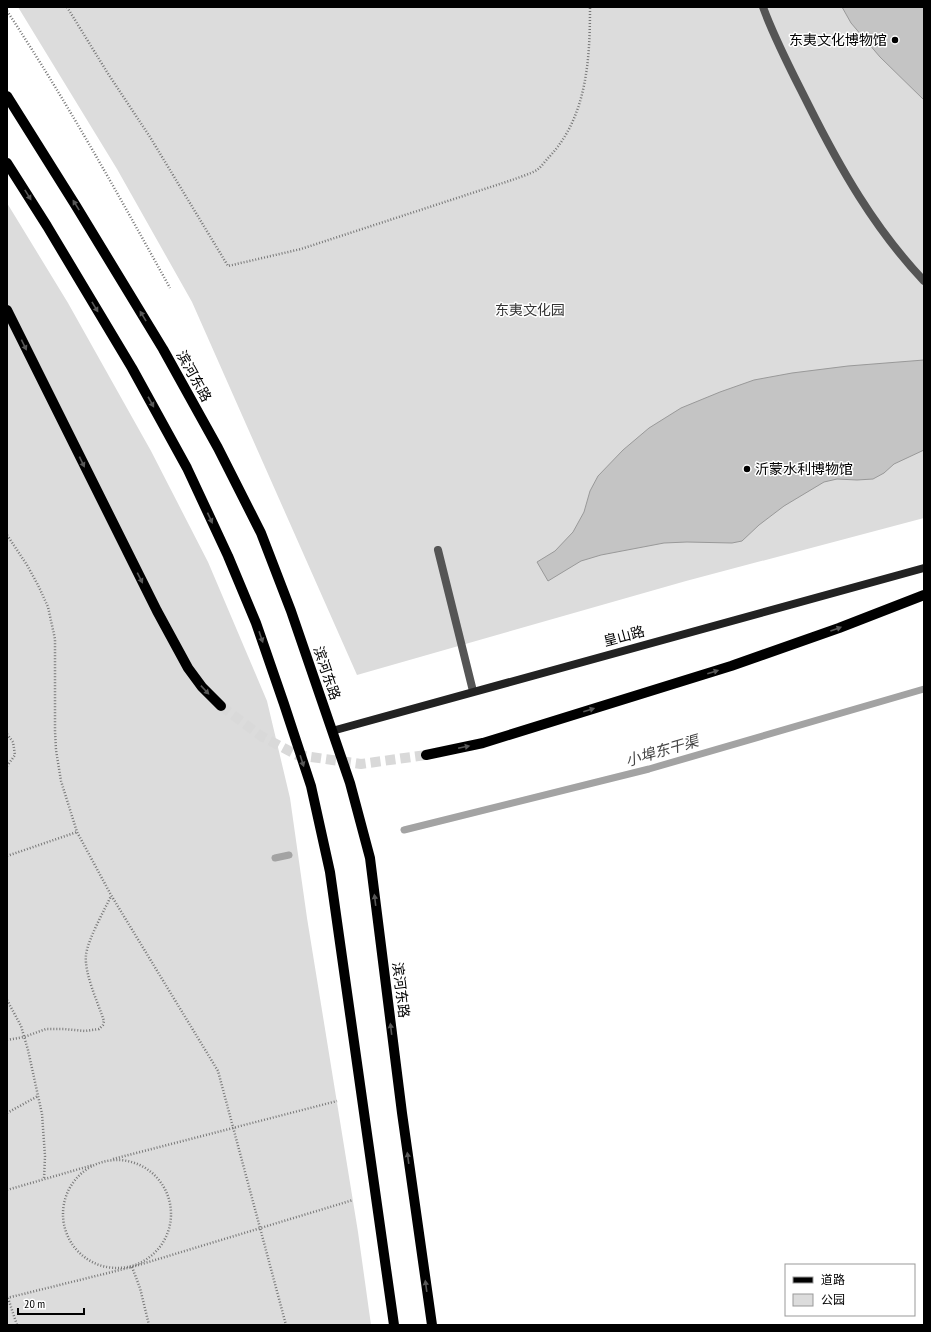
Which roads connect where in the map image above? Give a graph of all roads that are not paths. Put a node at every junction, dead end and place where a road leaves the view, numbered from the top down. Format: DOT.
graph roads {
  1 [pos="763,7"];
  2 [pos="7,96"];
  3 [pos="7,162"];
  4 [pos="924,281"];
  5 [pos="7,310"];
  6 [pos="438,550"];
  7 [pos="924,568"];
  8 [pos="924,595"];
  9 [pos="473,691"];
  10 [pos="221,706"];
  11 [pos="332,731"];
  12 [pos="426,755"];
  13 [pos="394,1325"];
  14 [pos="432,1325"];
  1 -- 4 [label="lane"];
  11 -- 2 [label="main road, 滨河东路, one-way"];
  3 -- 13 [label="main road, one-way"];
  5 -- 10 [label="main road, one-way"];
  6 -- 9 [label="lane"];
  7 -- 9 [label="main road, 皇山路"];
  12 -- 8 [label="main road, one-way"];
  9 -- 11 [label="main road, 皇山路"];
  14 -- 11 [label="main road, 滨河东路, one-way"];
}
